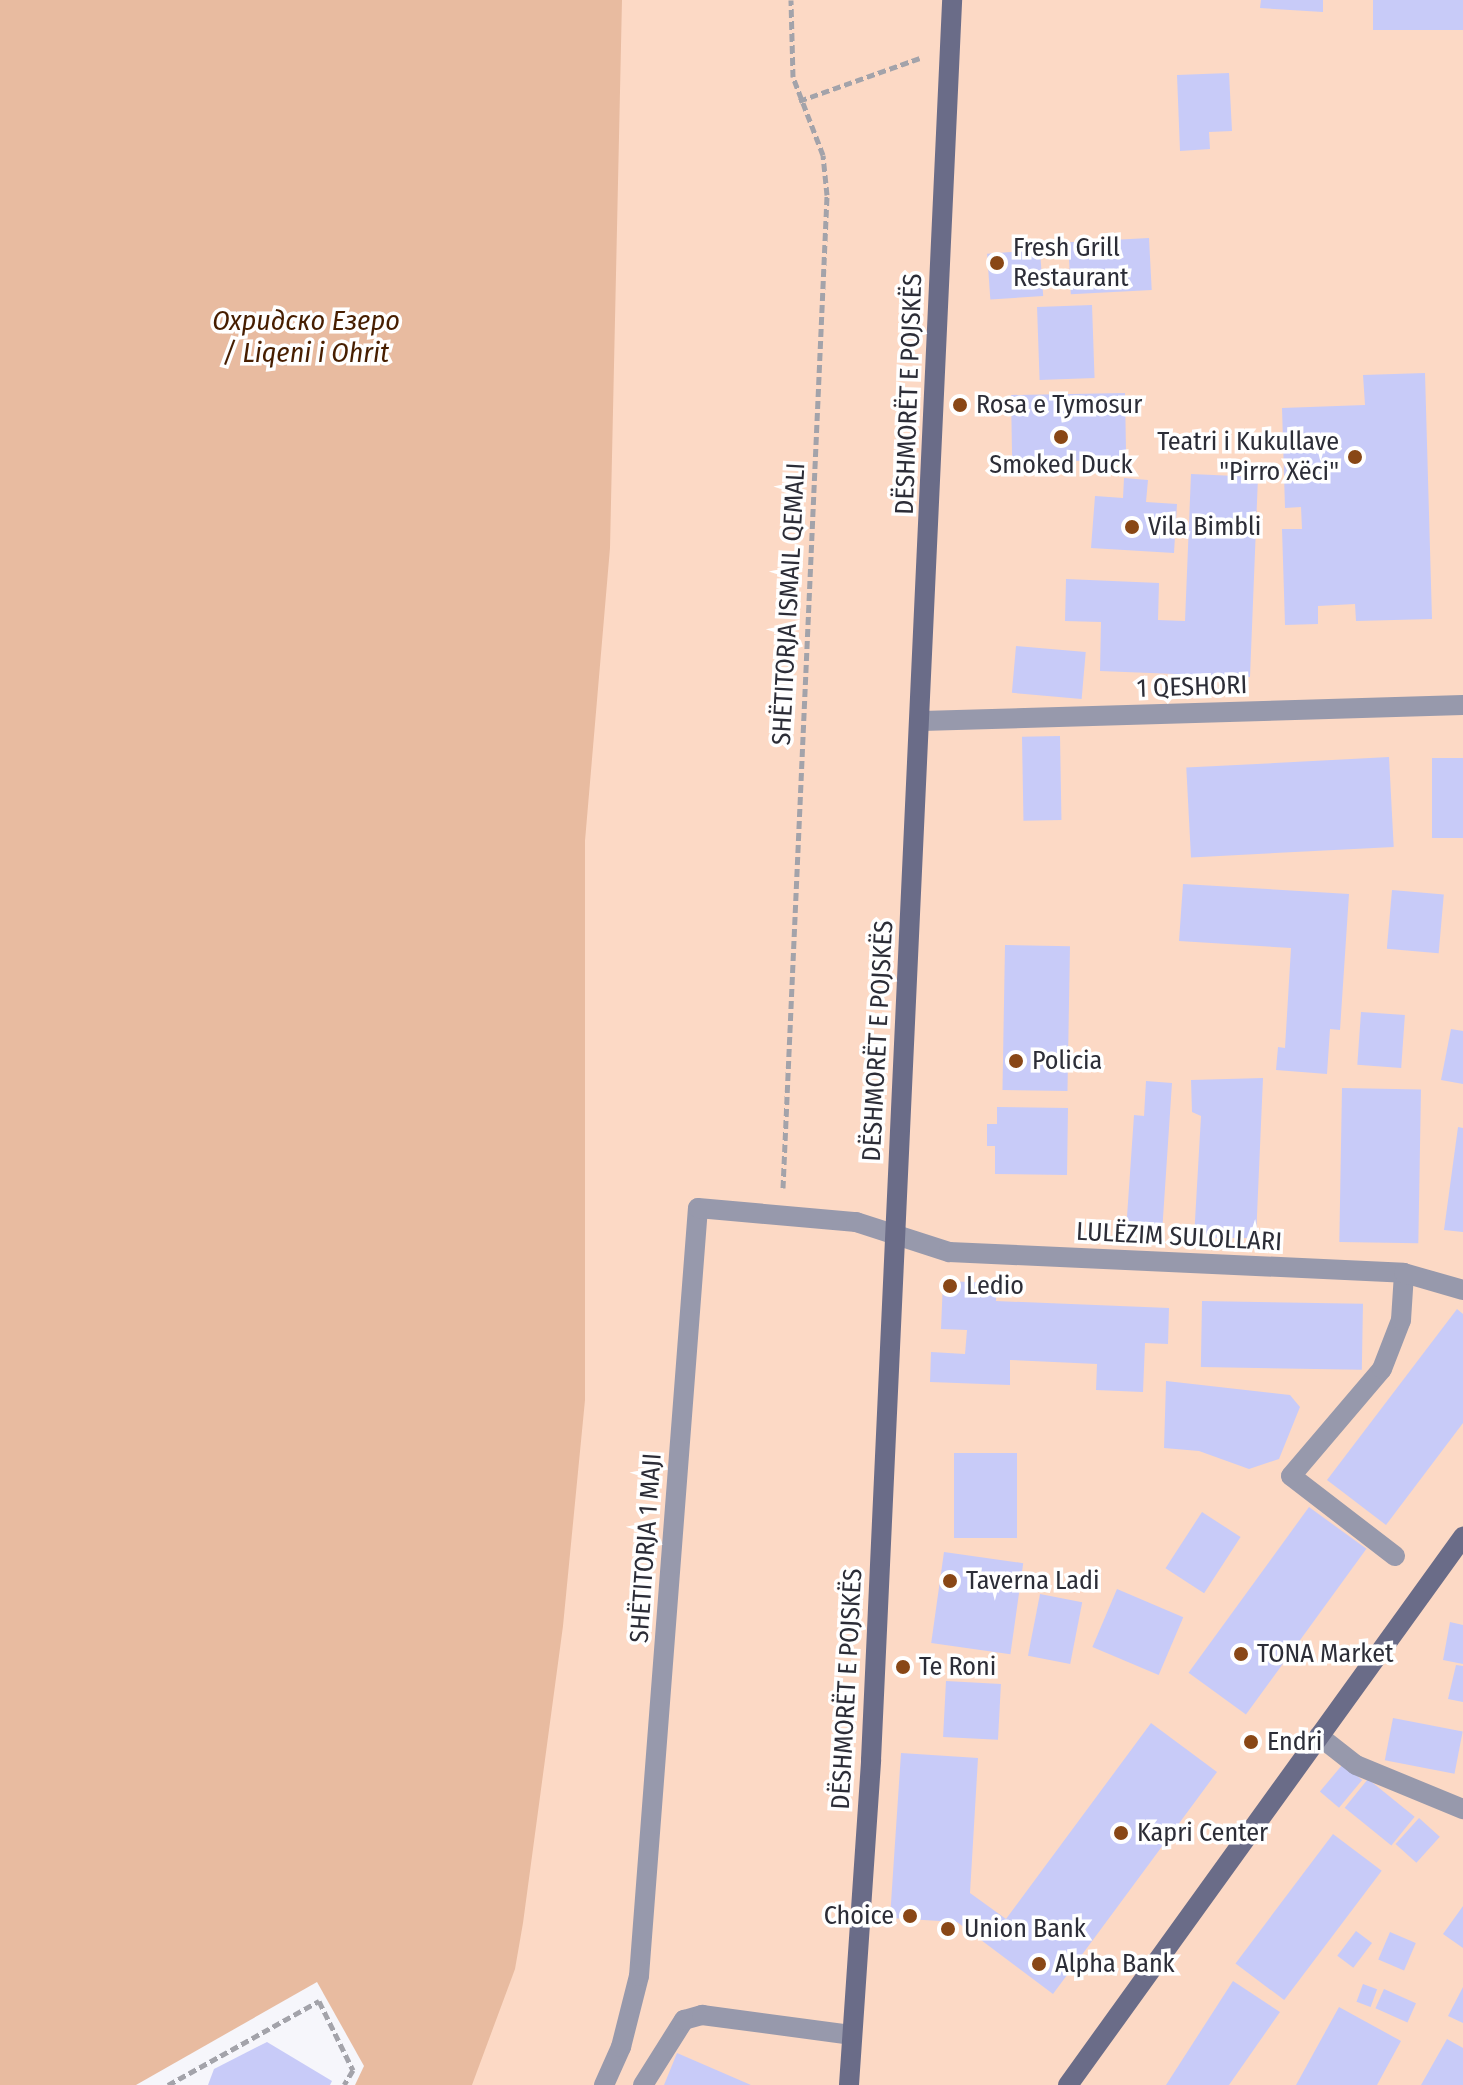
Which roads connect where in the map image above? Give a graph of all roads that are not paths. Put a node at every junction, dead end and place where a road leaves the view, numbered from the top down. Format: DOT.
graph roads {
  1 [pos="952,0"];
  2 [pos="1463,705"];
  3 [pos="922,721"];
  4 [pos="893,1236"];
  5 [pos="1404,1273"];
  6 [pos="1463,1290"];
  7 [pos="1463,1537"];
  8 [pos="1395,1556"];
  9 [pos="1319,1736"];
  10 [pos="1463,1809"];
  11 [pos="851,2035"];
  12 [pos="854,2082"];
  13 [pos="604,2085"];
  14 [pos="643,2085"];
  15 [pos="1068,2085"];
  1 -- 3 [label="street, DËSHMORËT E POJSKËS"];
  2 -- 3 [label="street, 1 QESHORI"];
  3 -- 4 [label="street, DËSHMORËT E POJSKËS"];
  4 -- 5 [label="street, LULËZIM SULOLLARI"];
  4 -- 11 [label="street, DËSHMORËT E POJSKËS"];
  4 -- 13 [label="street, SHËTITORJA 1 MAJI"];
  5 -- 6 [label="street, LULËZIM SULOLLARI"];
  5 -- 8 [label="street"];
  7 -- 9 [label="street"];
  9 -- 10 [label="street"];
  9 -- 15 [label="street"];
  11 -- 12 [label="street, DËSHMORËT E POJSKËS"];
  11 -- 14 [label="street"];
}
